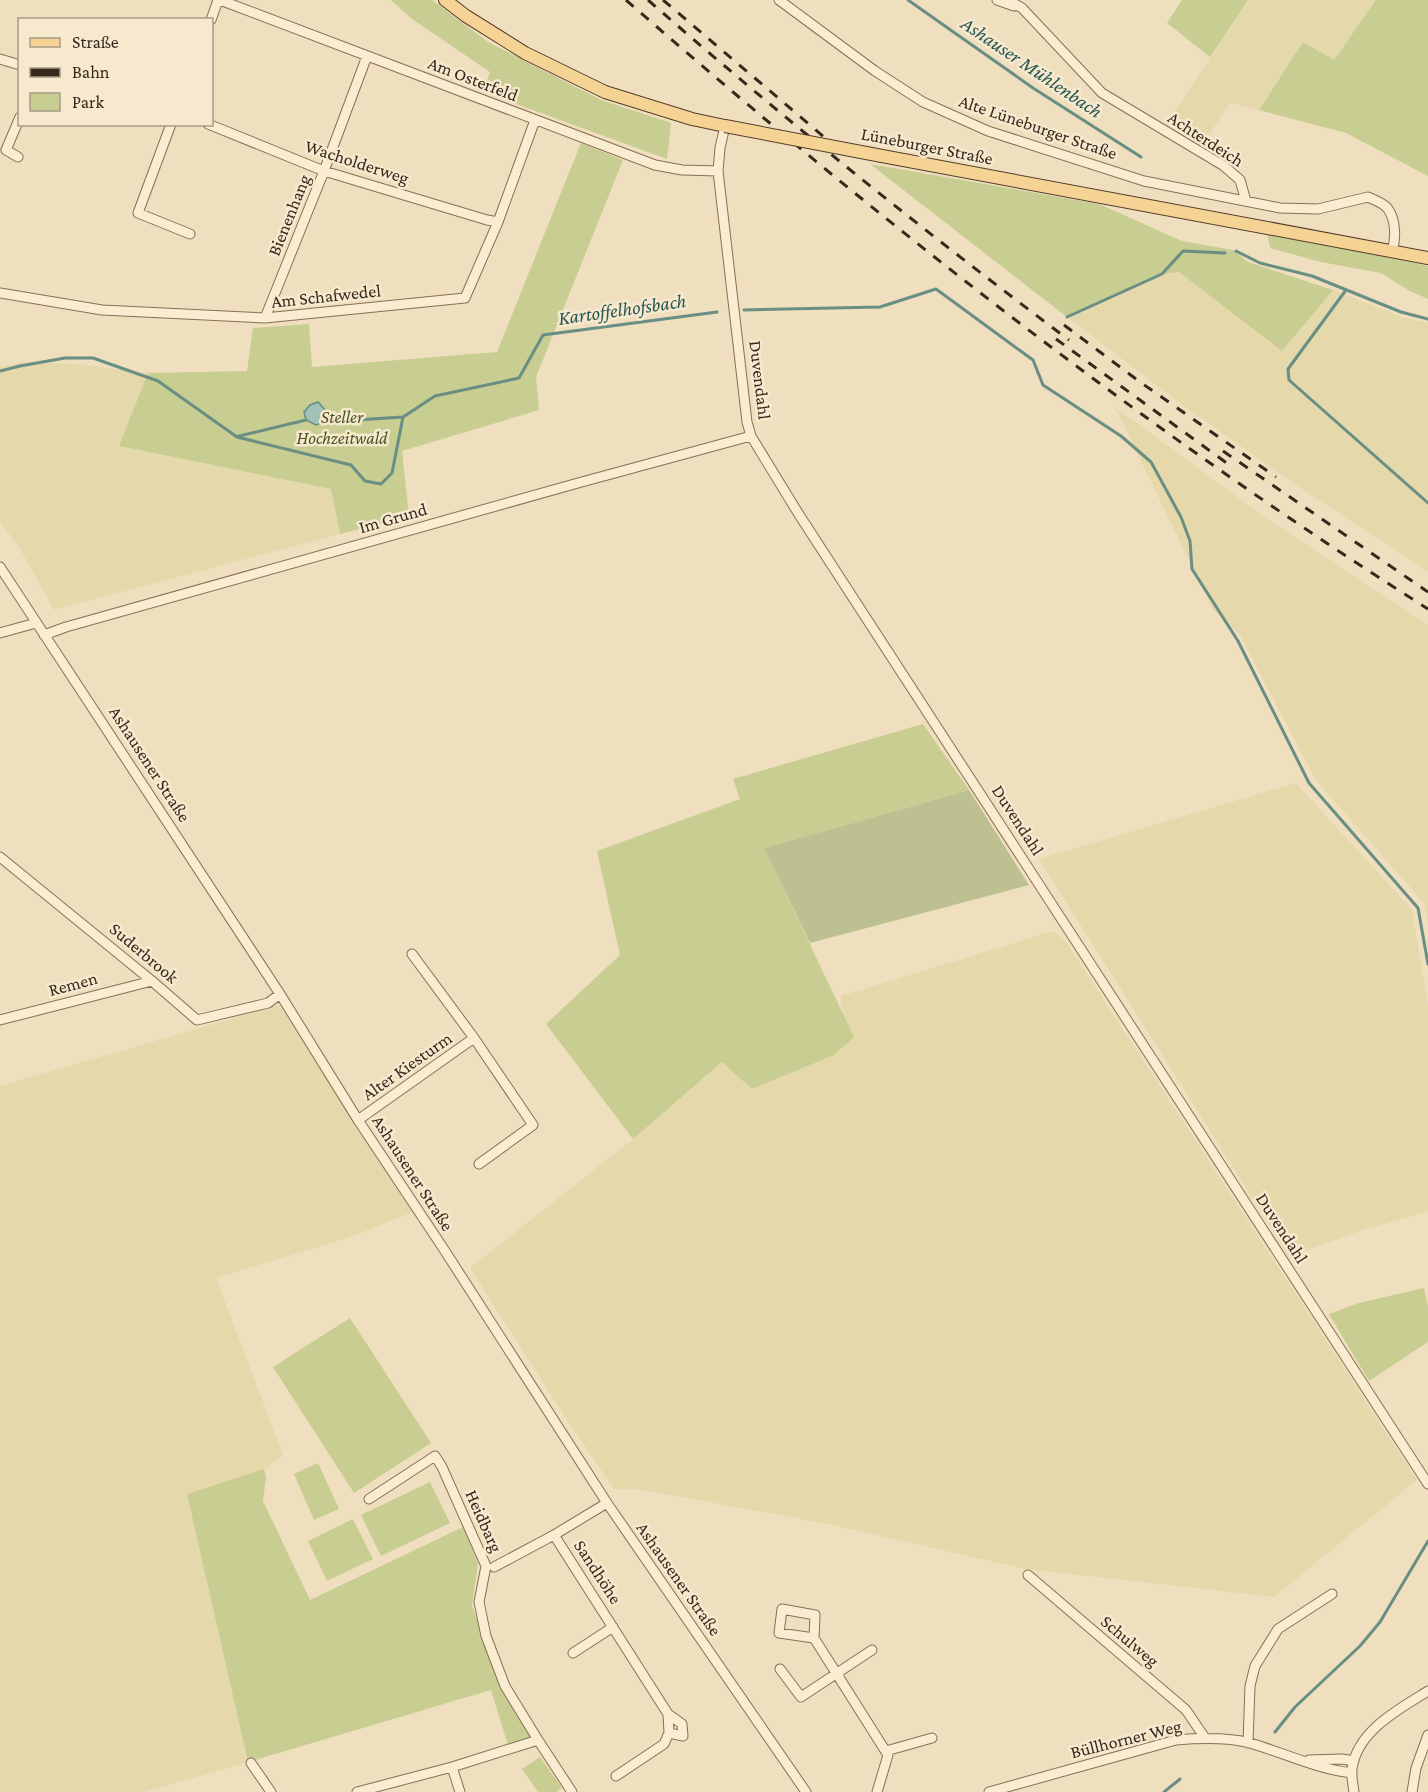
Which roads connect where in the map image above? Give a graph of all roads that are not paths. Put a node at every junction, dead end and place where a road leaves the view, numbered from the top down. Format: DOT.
graph roads {
  1 [pos="220,0"];
  2 [pos="445,0"];
  3 [pos="779,0"];
  4 [pos="997,0"];
  5 [pos="1008,0"];
  6 [pos="1022,8"];
  7 [pos="212,18"];
  8 [pos="367,56"];
  9 [pos="0,59"];
  10 [pos="18,64"];
  11 [pos="535,120"];
  12 [pos="18,122"];
  13 [pos="170,126"];
  14 [pos="213,126"];
  15 [pos="725,126"];
  16 [pos="18,157"];
  17 [pos="324,171"];
  18 [pos="718,171"];
  19 [pos="1246,201"];
  20 [pos="498,222"];
  21 [pos="190,234"];
  22 [pos="1392,251"];
  23 [pos="1428,258"];
  24 [pos="0,293"];
  25 [pos="265,318"];
  26 [pos="751,436"];
  27 [pos="0,567"];
  28 [pos="36,623"];
  29 [pos="0,633"];
  30 [pos="44,635"];
  31 [pos="0,857"];
  32 [pos="412,954"];
  33 [pos="152,981"];
  34 [pos="280,994"];
  35 [pos="1,1018"];
  36 [pos="474,1038"];
  37 [pos="358,1120"];
  38 [pos="479,1164"];
  39 [pos="1428,1484"];
  40 [pos="369,1499"];
  41 [pos="607,1503"];
  42 [pos="554,1535"];
  43 [pos="494,1567"];
  44 [pos="1028,1575"];
  45 [pos="1332,1594"];
  46 [pos="614,1627"];
  47 [pos="814,1638"];
  48 [pos="872,1650"];
  49 [pos="573,1653"];
  50 [pos="780,1669"];
  51 [pos="836,1673"];
  52 [pos="1428,1691"];
  53 [pos="668,1714"];
  54 [pos="669,1733"];
  55 [pos="1428,1735"];
  56 [pos="932,1738"];
  57 [pos="1204,1738"];
  58 [pos="538,1740"];
  59 [pos="1248,1743"];
  60 [pos="886,1752"];
  61 [pos="1306,1760"];
  62 [pos="1354,1761"];
  63 [pos="251,1763"];
  64 [pos="452,1767"];
  65 [pos="1352,1773"];
  66 [pos="616,1776"];
  67 [pos="271,1792"];
  68 [pos="357,1792"];
  69 [pos="460,1792"];
  70 [pos="572,1792"];
  71 [pos="806,1792"];
  72 [pos="877,1792"];
  73 [pos="989,1792"];
  74 [pos="1354,1792"];
  75 [pos="1412,1792"];
  1 -- 7 [label="street"];
  1 -- 8 [label="street, Am Osterfeld"];
  2 -- 15 [label="main road, Lüneburger Straße"];
  3 -- 19 [label="street, Alte Lüneburger Straße"];
  4 -- 6 [label="street, Achterdeich"];
  5 -- 6 [label="street, Achterdeich"];
  6 -- 19 [label="street, Achterdeich"];
  8 -- 11 [label="street, Am Osterfeld"];
  8 -- 17 [label="street, Bienenhang"];
  9 -- 10 [label="street"];
  11 -- 18 [label="street, Am Osterfeld"];
  11 -- 20 [label="street, Am Schafwedel"];
  12 -- 16 [label="street"];
  13 -- 21 [label="street"];
  14 -- 17 [label="street, Wacholderweg"];
  15 -- 18 [label="street, Duvendahl"];
  15 -- 22 [label="main road, Lüneburger Straße, bridge"];
  17 -- 20 [label="street, Wacholderweg"];
  17 -- 25 [label="street, Bienenhang"];
  18 -- 26 [label="street, Duvendahl"];
  19 -- 22 [label="street"];
  20 -- 25 [label="street, Am Schafwedel"];
  22 -- 23 [label="main road, Lüneburger Straße"];
  24 -- 25 [label="street, Am Schafwedel"];
  26 -- 30 [label="street, Im Grund"];
  26 -- 39 [label="street, Duvendahl"];
  27 -- 28 [label="street, Ashausener Straße"];
  28 -- 29 [label="street"];
  28 -- 30 [label="street, Ashausener Straße"];
  30 -- 34 [label="street, Ashausener Straße"];
  31 -- 33 [label="street, Suderbrook"];
  32 -- 36 [label="street, Alter Kiesturm"];
  33 -- 34 [label="street, Suderbrook"];
  33 -- 35 [label="street, Remen"];
  34 -- 37 [label="street, Ashausener Straße"];
  36 -- 37 [label="street, Alter Kiesturm"];
  36 -- 38 [label="street, Alter Kiesturm"];
  37 -- 41 [label="street, Ashausener Straße"];
  40 -- 58 [label="street, Heidbarg"];
  41 -- 42 [label="street, Sandhöhe"];
  41 -- 71 [label="street, Ashausener Straße"];
  42 -- 43 [label="street, Sandhöhe"];
  42 -- 46 [label="street, Sandhöhe"];
  44 -- 57 [label="street, Schulweg"];
  45 -- 59 [label="street"];
  46 -- 49 [label="street, Sandhöhe"];
  46 -- 53 [label="street, Sandhöhe"];
  47 -- 47 [label="street"];
  47 -- 51 [label="street"];
  48 -- 51 [label="street"];
  50 -- 51 [label="street"];
  51 -- 60 [label="street"];
  52 -- 62 [label="street"];
  53 -- 54 [label="street, Sandhöhe"];
  53 -- 54 [label="street, Sandhöhe"];
  54 -- 66 [label="street, Sandhöhe"];
  55 -- 75 [label="street"];
  56 -- 60 [label="street"];
  57 -- 59 [label="street, Büllhorner Weg"];
  57 -- 73 [label="street, Büllhorner Weg"];
  58 -- 64 [label="street"];
  58 -- 70 [label="street, Heidbarg"];
  59 -- 61 [label="street, Büllhorner Weg"];
  60 -- 72 [label="street"];
  61 -- 62 [label="street, Büllhorner Weg"];
  61 -- 65 [label="street, Büllhorner Weg"];
  62 -- 65 [label="street"];
  63 -- 67 [label="street"];
  64 -- 68 [label="street"];
  64 -- 69 [label="street"];
  65 -- 74 [label="street"];
}
